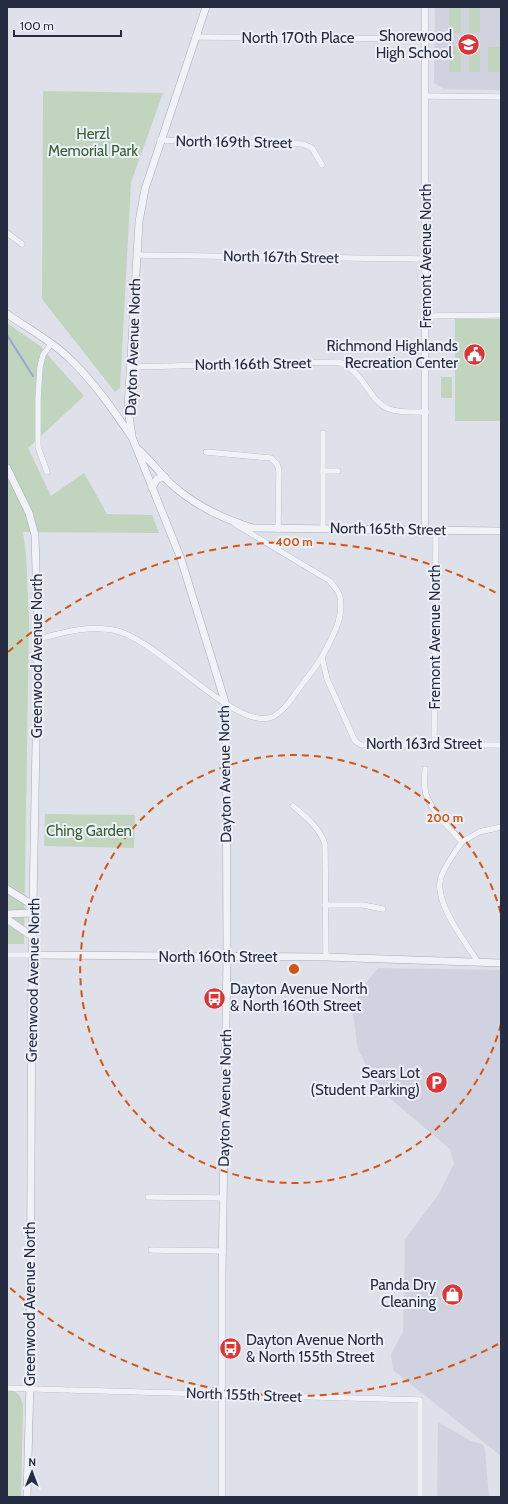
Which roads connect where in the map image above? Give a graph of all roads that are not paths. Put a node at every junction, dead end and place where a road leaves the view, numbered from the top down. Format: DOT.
graph roads {
  1 [pos="206,7"];
  2 [pos="425,7"];
  3 [pos="195,37"];
  4 [pos="425,40"];
  5 [pos="426,96"];
  6 [pos="501,97"];
  7 [pos="160,140"];
  8 [pos="322,165"];
  9 [pos="7,233"];
  10 [pos="22,244"];
  11 [pos="137,255"];
  12 [pos="425,259"];
  13 [pos="7,314"];
  14 [pos="501,315"];
  15 [pos="426,316"];
  16 [pos="51,344"];
  17 [pos="131,367"];
  18 [pos="128,405"];
  19 [pos="112,408"];
  20 [pos="426,412"];
  21 [pos="323,433"];
  22 [pos="132,437"];
  23 [pos="138,449"];
  24 [pos="206,452"];
  25 [pos="7,468"];
  26 [pos="323,471"];
  27 [pos="338,471"];
  28 [pos="47,472"];
  29 [pos="165,477"];
  30 [pos="152,488"];
  31 [pos="229,521"];
  32 [pos="323,528"];
  33 [pos="278,529"];
  34 [pos="425,530"];
  35 [pos="436,530"];
  36 [pos="501,531"];
  37 [pos="38,639"];
  38 [pos="322,657"];
  39 [pos="226,705"];
  40 [pos="434,744"];
  41 [pos="501,745"];
  42 [pos="425,769"];
  43 [pos="293,806"];
  44 [pos="501,827"];
  45 [pos="462,842"];
  46 [pos="7,889"];
  47 [pos="325,905"];
  48 [pos="383,909"];
  49 [pos="34,910"];
  50 [pos="7,914"];
  51 [pos="7,919"];
  52 [pos="32,937"];
  53 [pos="7,955"];
  54 [pos="32,955"];
  55 [pos="326,957"];
  56 [pos="227,958"];
  57 [pos="478,962"];
  58 [pos="501,963"];
  59 [pos="148,1197"];
  60 [pos="223,1198"];
  61 [pos="152,1250"];
  62 [pos="223,1251"];
  63 [pos="7,1388"];
  64 [pos="30,1389"];
  65 [pos="223,1395"];
  66 [pos="27,1497"];
  67 [pos="222,1497"];
  68 [pos="420,1497"];
  1 -- 3 [label="street, Dayton Avenue North"];
  2 -- 4 [label="street, Fremont Avenue North"];
  3 -- 4 [label="street, North 170th Place"];
  3 -- 7 [label="street, Dayton Avenue North"];
  4 -- 5 [label="street, Fremont Avenue North"];
  5 -- 6 [label="street"];
  5 -- 12 [label="street, Fremont Avenue North"];
  7 -- 8 [label="street, North 169th Street"];
  7 -- 11 [label="street, Dayton Avenue North"];
  9 -- 10 [label="street"];
  11 -- 12 [label="street, North 167th Street"];
  11 -- 17 [label="street, Dayton Avenue North"];
  12 -- 15 [label="street, Fremont Avenue North"];
  13 -- 16 [label="street"];
  14 -- 15 [label="street"];
  15 -- 20 [label="street, Fremont Avenue North"];
  16 -- 19 [label="street"];
  16 -- 28 [label="street"];
  17 -- 18 [label="street, Dayton Avenue North"];
  17 -- 20 [label="street, North 166th Street"];
  18 -- 19 [label="street"];
  18 -- 22 [label="street, Dayton Avenue North"];
  19 -- 22 [label="street"];
  20 -- 34 [label="street, Fremont Avenue North"];
  21 -- 26 [label="street"];
  22 -- 23 [label="street, Dayton Avenue North"];
  23 -- 29 [label="street, North 165th Street"];
  23 -- 30 [label="street, Dayton Avenue North"];
  24 -- 33 [label="street"];
  25 -- 37 [label="street, Greenwood Avenue North"];
  26 -- 27 [label="street"];
  26 -- 32 [label="street"];
  29 -- 30 [label="street"];
  29 -- 31 [label="street, North 165th Street"];
  30 -- 39 [label="street, Dayton Avenue North"];
  31 -- 33 [label="street, North 165th Street"];
  31 -- 38 [label="street"];
  32 -- 33 [label="street, North 165th Street"];
  32 -- 34 [label="street, North 165th Street"];
  34 -- 35 [label="street, North 165th Street"];
  35 -- 36 [label="street, North 165th Street"];
  35 -- 40 [label="street, Fremont Avenue North"];
  37 -- 39 [label="street"];
  37 -- 49 [label="street, Greenwood Avenue North"];
  38 -- 39 [label="street"];
  38 -- 40 [label="street, North 163rd Street"];
  39 -- 56 [label="street, Dayton Avenue North"];
  40 -- 41 [label="street, North 163rd Street"];
  42 -- 45 [label="street"];
  43 -- 47 [label="street"];
  44 -- 45 [label="street"];
  45 -- 57 [label="street"];
  46 -- 49 [label="street"];
  47 -- 48 [label="street"];
  47 -- 55 [label="street"];
  49 -- 50 [label="street"];
  49 -- 52 [label="street, Greenwood Avenue North"];
  51 -- 52 [label="street"];
  52 -- 54 [label="street, Greenwood Avenue North"];
  53 -- 54 [label="street, North 160th Street"];
  54 -- 56 [label="street, North 160th Street"];
  54 -- 64 [label="street, Greenwood Avenue North"];
  55 -- 56 [label="street, North 160th Street"];
  55 -- 57 [label="street, North 160th Street"];
  56 -- 60 [label="street, Dayton Avenue North"];
  57 -- 58 [label="street, North 160th Street"];
  59 -- 60 [label="street"];
  60 -- 62 [label="street, Dayton Avenue North"];
  61 -- 62 [label="street"];
  62 -- 65 [label="street, Dayton Avenue North"];
  63 -- 64 [label="street, North 155th Street"];
  64 -- 65 [label="street, North 155th Street"];
  64 -- 66 [label="street, Greenwood Avenue North"];
  65 -- 67 [label="street, Dayton Avenue North"];
  65 -- 68 [label="street, North 155th Street"];
}
